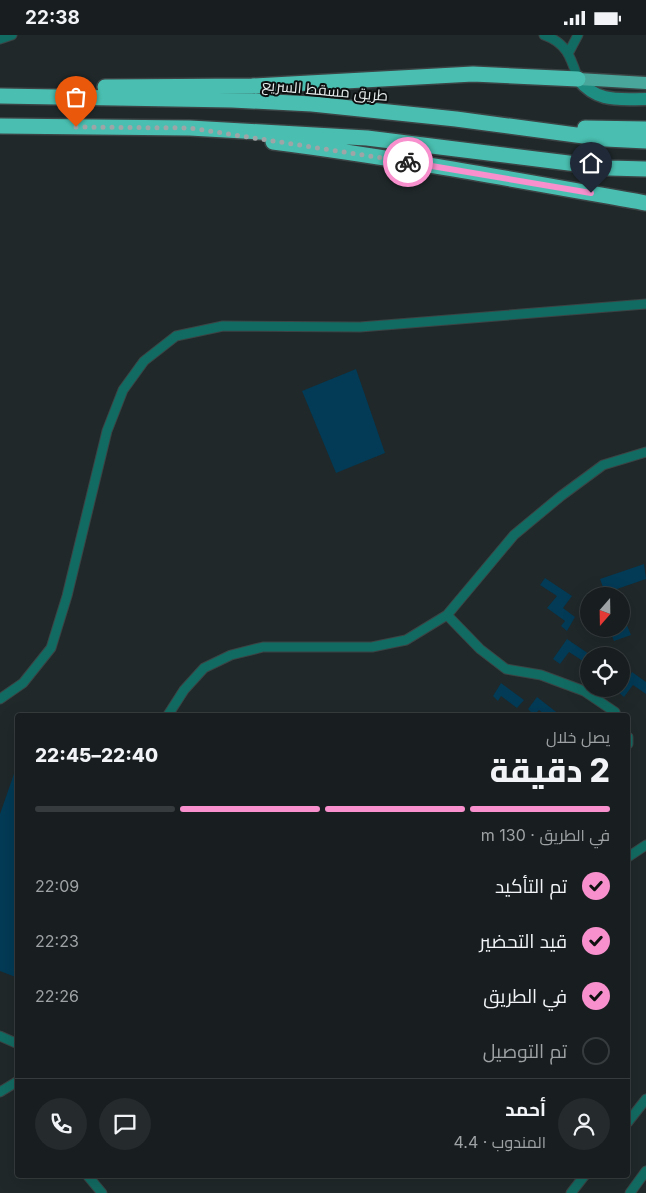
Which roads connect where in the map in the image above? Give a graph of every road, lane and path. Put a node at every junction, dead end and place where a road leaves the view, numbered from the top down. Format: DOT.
graph roads {
  1 [pos="12,35"];
  2 [pos="544,35"];
  3 [pos="578,35"];
  4 [pos="0,39"];
  5 [pos="569,52"];
  6 [pos="578,79"];
  7 [pos="646,83"];
  8 [pos="0,89"];
  9 [pos="0,95"];
  10 [pos="646,99"];
  11 [pos="0,126"];
  12 [pos="190,128"];
  13 [pos="533,128"];
  14 [pos="646,129"];
  15 [pos="646,141"];
  16 [pos="608,168"];
  17 [pos="646,169"];
  18 [pos="646,174"];
  19 [pos="646,203"];
  20 [pos="646,304"];
  21 [pos="646,453"];
  22 [pos="447,615"];
  23 [pos="0,699"];
  24 [pos="169,713"];
  25 [pos="615,713"];
  26 [pos="646,845"];
  27 [pos="630,856"];
  28 [pos="0,1037"];
  29 [pos="15,1043"];
  30 [pos="15,1083"];
  31 [pos="0,1092"];
  32 [pos="646,1099"];
  33 [pos="630,1119"];
  34 [pos="646,1171"];
  35 [pos="90,1178"];
  36 [pos="583,1178"];
  37 [pos="102,1193"];
  38 [pos="571,1193"];
  39 [pos="630,1193"];
  1 -- 4 [label="street"];
  2 -- 5 [label="street"];
  3 -- 5 [label="street"];
  5 -- 6 [label="street"];
  6 -- 7 [label="main road"];
  6 -- 8 [label="highway"];
  6 -- 10 [label="main road"];
  9 -- 13 [label="highway, طريق مسقط السريع"];
  11 -- 12 [label="highway"];
  12 -- 16 [label="highway"];
  12 -- 19 [label="highway"];
  13 -- 14 [label="highway"];
  13 -- 15 [label="highway, طريق مسقط السريع"];
  16 -- 17 [label="highway"];
  16 -- 18 [label="highway"];
  20 -- 23 [label="street"];
  21 -- 22 [label="street"];
  22 -- 24 [label="street"];
  22 -- 25 [label="street"];
  26 -- 27 [label="street"];
  28 -- 29 [label="street"];
  30 -- 31 [label="street"];
  32 -- 33 [label="street"];
  34 -- 39 [label="street"];
  35 -- 37 [label="street"];
  36 -- 38 [label="street"];
}
